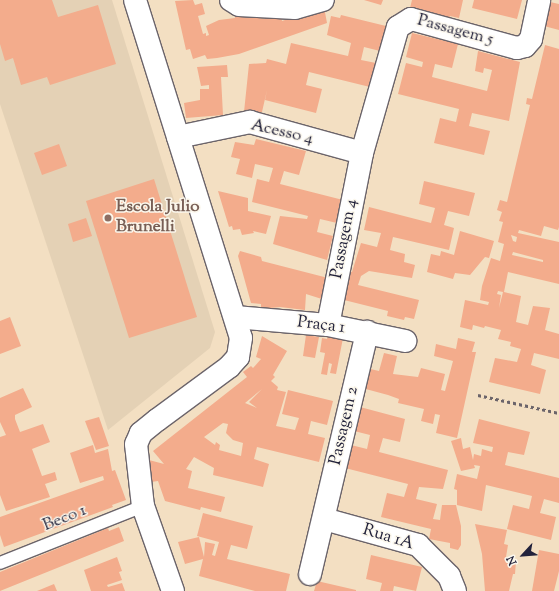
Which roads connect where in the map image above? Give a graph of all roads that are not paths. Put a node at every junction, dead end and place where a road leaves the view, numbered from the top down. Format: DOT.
graph roads {
  1 [pos="134,0"];
  2 [pos="231,0"];
  3 [pos="323,0"];
  4 [pos="539,0"];
  5 [pos="178,137"];
  6 [pos="362,153"];
  7 [pos="235,317"];
  8 [pos="328,325"];
  9 [pos="366,332"];
  10 [pos="405,341"];
  11 [pos="143,506"];
  12 [pos="324,519"];
  13 [pos="0,563"];
  14 [pos="310,574"];
  15 [pos="172,591"];
  16 [pos="455,591"];
  1 -- 5 [label="street"];
  2 -- 3 [label="street"];
  4 -- 6 [label="street, Passagem 5"];
  5 -- 6 [label="street, Acesso 4"];
  5 -- 7 [label="street"];
  6 -- 8 [label="street, Passagem 4"];
  7 -- 8 [label="street, Praça 1"];
  7 -- 11 [label="street"];
  8 -- 9 [label="street, Praça 1"];
  9 -- 10 [label="street, Praça 1"];
  9 -- 12 [label="street, Passagem 2"];
  11 -- 13 [label="lane, Beco 1"];
  11 -- 15 [label="street"];
  12 -- 14 [label="street, Passagem 2"];
  12 -- 16 [label="street, Rua 1A"];
}
